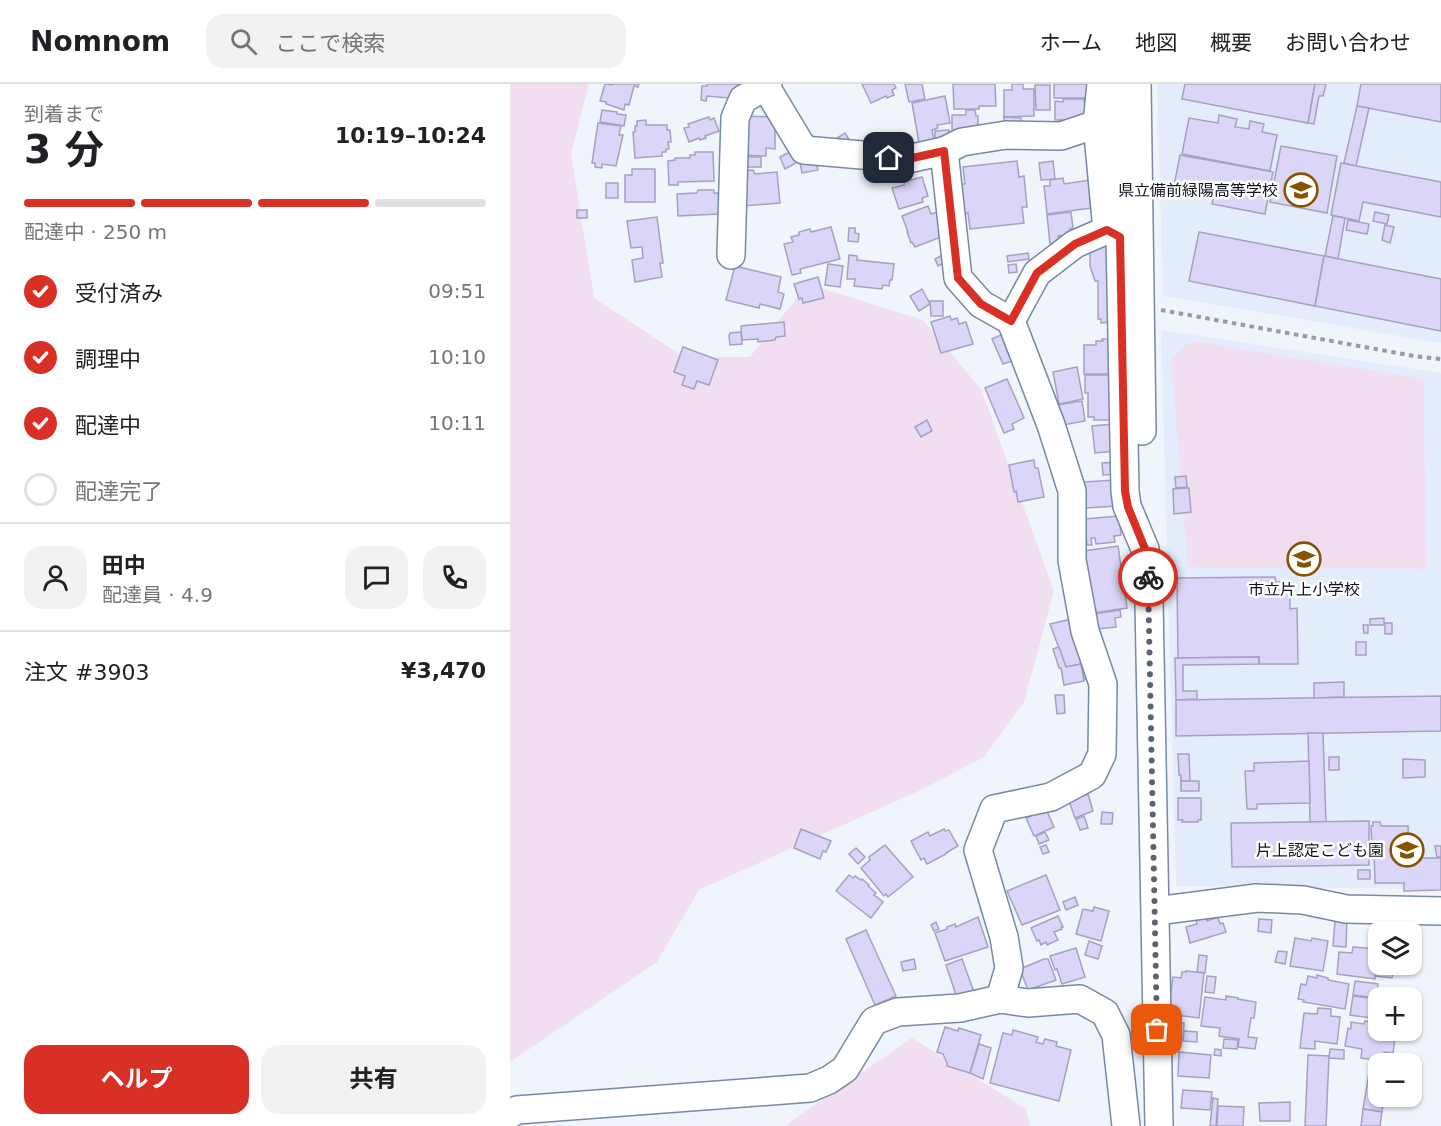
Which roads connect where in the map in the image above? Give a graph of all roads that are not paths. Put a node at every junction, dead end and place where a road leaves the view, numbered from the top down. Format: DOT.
graph roads {
  1 [pos="1101,84"];
  2 [pos="1117,84"];
  3 [pos="1137,84"];
  4 [pos="767,85"];
  5 [pos="1097,124"];
  6 [pos="944,151"];
  7 [pos="1113,233"];
  8 [pos="732,255"];
  9 [pos="1011,321"];
  10 [pos="1141,537"];
  11 [pos="1156,911"];
  12 [pos="1441,911"];
  13 [pos="1000,999"];
  14 [pos="510,1114"];
  15 [pos="1126,1126"];
  16 [pos="1159,1126"];
  1 -- 5 [label="street"];
  2 -- 7 [label="street"];
  3 -- 10 [label="street"];
  4 -- 6 [label="street"];
  4 -- 8 [label="street"];
  5 -- 6 [label="street"];
  5 -- 7 [label="street"];
  6 -- 9 [label="street"];
  7 -- 9 [label="street"];
  7 -- 10 [label="street"];
  9 -- 13 [label="street"];
  10 -- 11 [label="street"];
  11 -- 12 [label="street"];
  11 -- 16 [label="street"];
  13 -- 14 [label="street"];
  13 -- 15 [label="street"];
}
